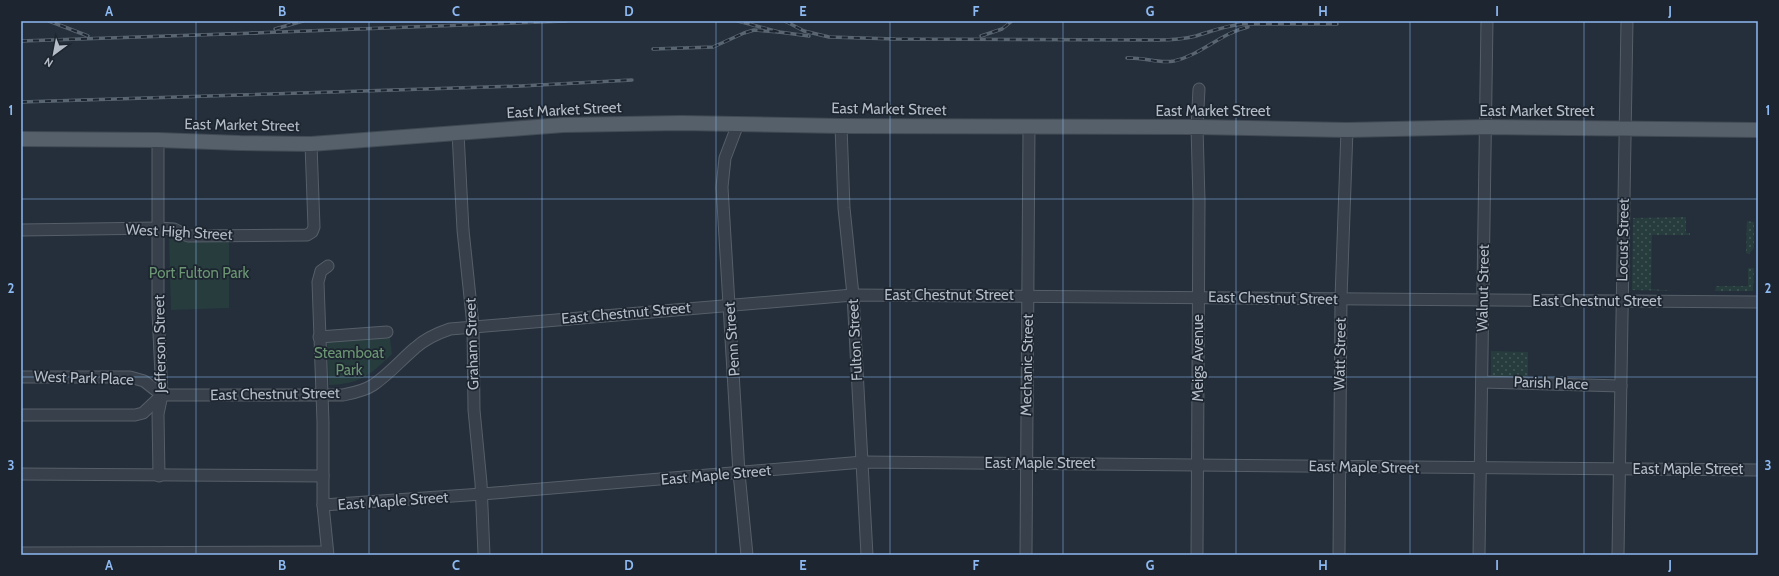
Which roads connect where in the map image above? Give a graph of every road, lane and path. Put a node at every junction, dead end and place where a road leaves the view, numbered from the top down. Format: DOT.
graph roads {
  1 [pos="1487,21"];
  2 [pos="1626,21"];
  3 [pos="1199,89"];
  4 [pos="738,124"];
  5 [pos="842,126"];
  6 [pos="1029,127"];
  7 [pos="1197,127"];
  8 [pos="1486,127"];
  9 [pos="1625,128"];
  10 [pos="1347,130"];
  11 [pos="1758,130"];
  12 [pos="458,133"];
  13 [pos="21,139"];
  14 [pos="158,140"];
  15 [pos="311,144"];
  16 [pos="158,228"];
  17 [pos="21,230"];
  18 [pos="328,266"];
  19 [pos="853,294"];
  20 [pos="1029,296"];
  21 [pos="1198,297"];
  22 [pos="1341,298"];
  23 [pos="1483,300"];
  24 [pos="1622,301"];
  25 [pos="1758,302"];
  26 [pos="730,304"];
  27 [pos="473,326"];
  28 [pos="387,332"];
  29 [pos="319,337"];
  30 [pos="21,377"];
  31 [pos="1482,382"];
  32 [pos="1620,386"];
  33 [pos="162,395"];
  34 [pos="322,395"];
  35 [pos="21,415"];
  36 [pos="863,462"];
  37 [pos="1027,462"];
  38 [pos="1198,465"];
  39 [pos="1339,466"];
  40 [pos="1480,468"];
  41 [pos="1619,469"];
  42 [pos="1758,470"];
  43 [pos="739,473"];
  44 [pos="21,474"];
  45 [pos="158,476"];
  46 [pos="323,476"];
  47 [pos="482,494"];
  48 [pos="323,505"];
  49 [pos="21,553"];
  50 [pos="170,554"];
  51 [pos="328,554"];
  52 [pos="484,555"];
  53 [pos="747,555"];
  54 [pos="867,555"];
  55 [pos="1026,555"];
  56 [pos="1196,555"];
  57 [pos="1339,555"];
  58 [pos="1479,555"];
  59 [pos="1618,555"];
  1 -- 8 [label="street, Walnut Street"];
  2 -- 9 [label="street, Locust Street"];
  3 -- 7 [label="street, Meigs Avenue"];
  4 -- 5 [label="main road, East Market Street"];
  4 -- 12 [label="main road, East Market Street"];
  4 -- 26 [label="street, Penn Street"];
  5 -- 6 [label="main road, East Market Street"];
  5 -- 19 [label="street, Fulton Street"];
  6 -- 7 [label="main road, East Market Street"];
  6 -- 20 [label="street, Mechanic Street"];
  7 -- 10 [label="main road, East Market Street"];
  7 -- 21 [label="street, Meigs Avenue"];
  8 -- 9 [label="main road, East Market Street"];
  8 -- 10 [label="main road, East Market Street"];
  8 -- 23 [label="street, Walnut Street"];
  9 -- 11 [label="main road, East Market Street"];
  9 -- 24 [label="street, Locust Street"];
  10 -- 22 [label="street, Watt Street"];
  12 -- 15 [label="main road, East Market Street"];
  12 -- 27 [label="street, Graham Street"];
  13 -- 14 [label="main road, East Market Street"];
  14 -- 15 [label="main road, East Market Street"];
  14 -- 16 [label="street, Jefferson Street"];
  15 -- 16 [label="street, West High Street"];
  16 -- 17 [label="street, West High Street"];
  16 -- 33 [label="street, Jefferson Street"];
  18 -- 29 [label="street"];
  19 -- 20 [label="street, East Chestnut Street"];
  19 -- 26 [label="street, East Chestnut Street"];
  19 -- 36 [label="street, Fulton Street"];
  20 -- 21 [label="street, East Chestnut Street"];
  20 -- 37 [label="street, Mechanic Street"];
  21 -- 22 [label="street, East Chestnut Street"];
  21 -- 38 [label="street, Meigs Avenue"];
  22 -- 23 [label="street, East Chestnut Street"];
  22 -- 39 [label="street, Watt Street"];
  23 -- 24 [label="street, East Chestnut Street"];
  23 -- 31 [label="street, Walnut Street"];
  24 -- 25 [label="street, East Chestnut Street"];
  24 -- 32 [label="street, Locust Street"];
  26 -- 27 [label="street, East Chestnut Street"];
  26 -- 43 [label="street, Penn Street"];
  27 -- 34 [label="street, East Chestnut Street"];
  27 -- 47 [label="street, Graham Street"];
  28 -- 29 [label="street"];
  29 -- 34 [label="street"];
  30 -- 33 [label="street, West Park Place"];
  31 -- 32 [label="street, Parish Place"];
  31 -- 40 [label="street, Walnut Street"];
  32 -- 41 [label="street, Locust Street"];
  33 -- 34 [label="street, East Chestnut Street"];
  33 -- 35 [label="street"];
  33 -- 45 [label="street, Jefferson Street"];
  34 -- 46 [label="street"];
  36 -- 37 [label="street, East Maple Street"];
  36 -- 43 [label="street, East Maple Street"];
  36 -- 54 [label="street, Fulton Street"];
  37 -- 38 [label="street, East Maple Street"];
  37 -- 55 [label="street, Mechanic Street"];
  38 -- 39 [label="street, East Maple Street"];
  38 -- 56 [label="street, Meigs Avenue"];
  39 -- 40 [label="street, East Maple Street"];
  39 -- 57 [label="street, Watt Street"];
  40 -- 41 [label="street, East Maple Street"];
  40 -- 58 [label="street, Walnut Street"];
  41 -- 42 [label="street, East Maple Street"];
  41 -- 59 [label="street, Locust Street"];
  43 -- 47 [label="street, East Maple Street"];
  43 -- 53 [label="street, Penn Street"];
  44 -- 45 [label="street"];
  45 -- 46 [label="street"];
  46 -- 48 [label="street"];
  47 -- 48 [label="street, East Maple Street"];
  47 -- 52 [label="street, Graham Street"];
  48 -- 51 [label="street"];
  49 -- 50 [label="street"];
  50 -- 51 [label="street"];
}
